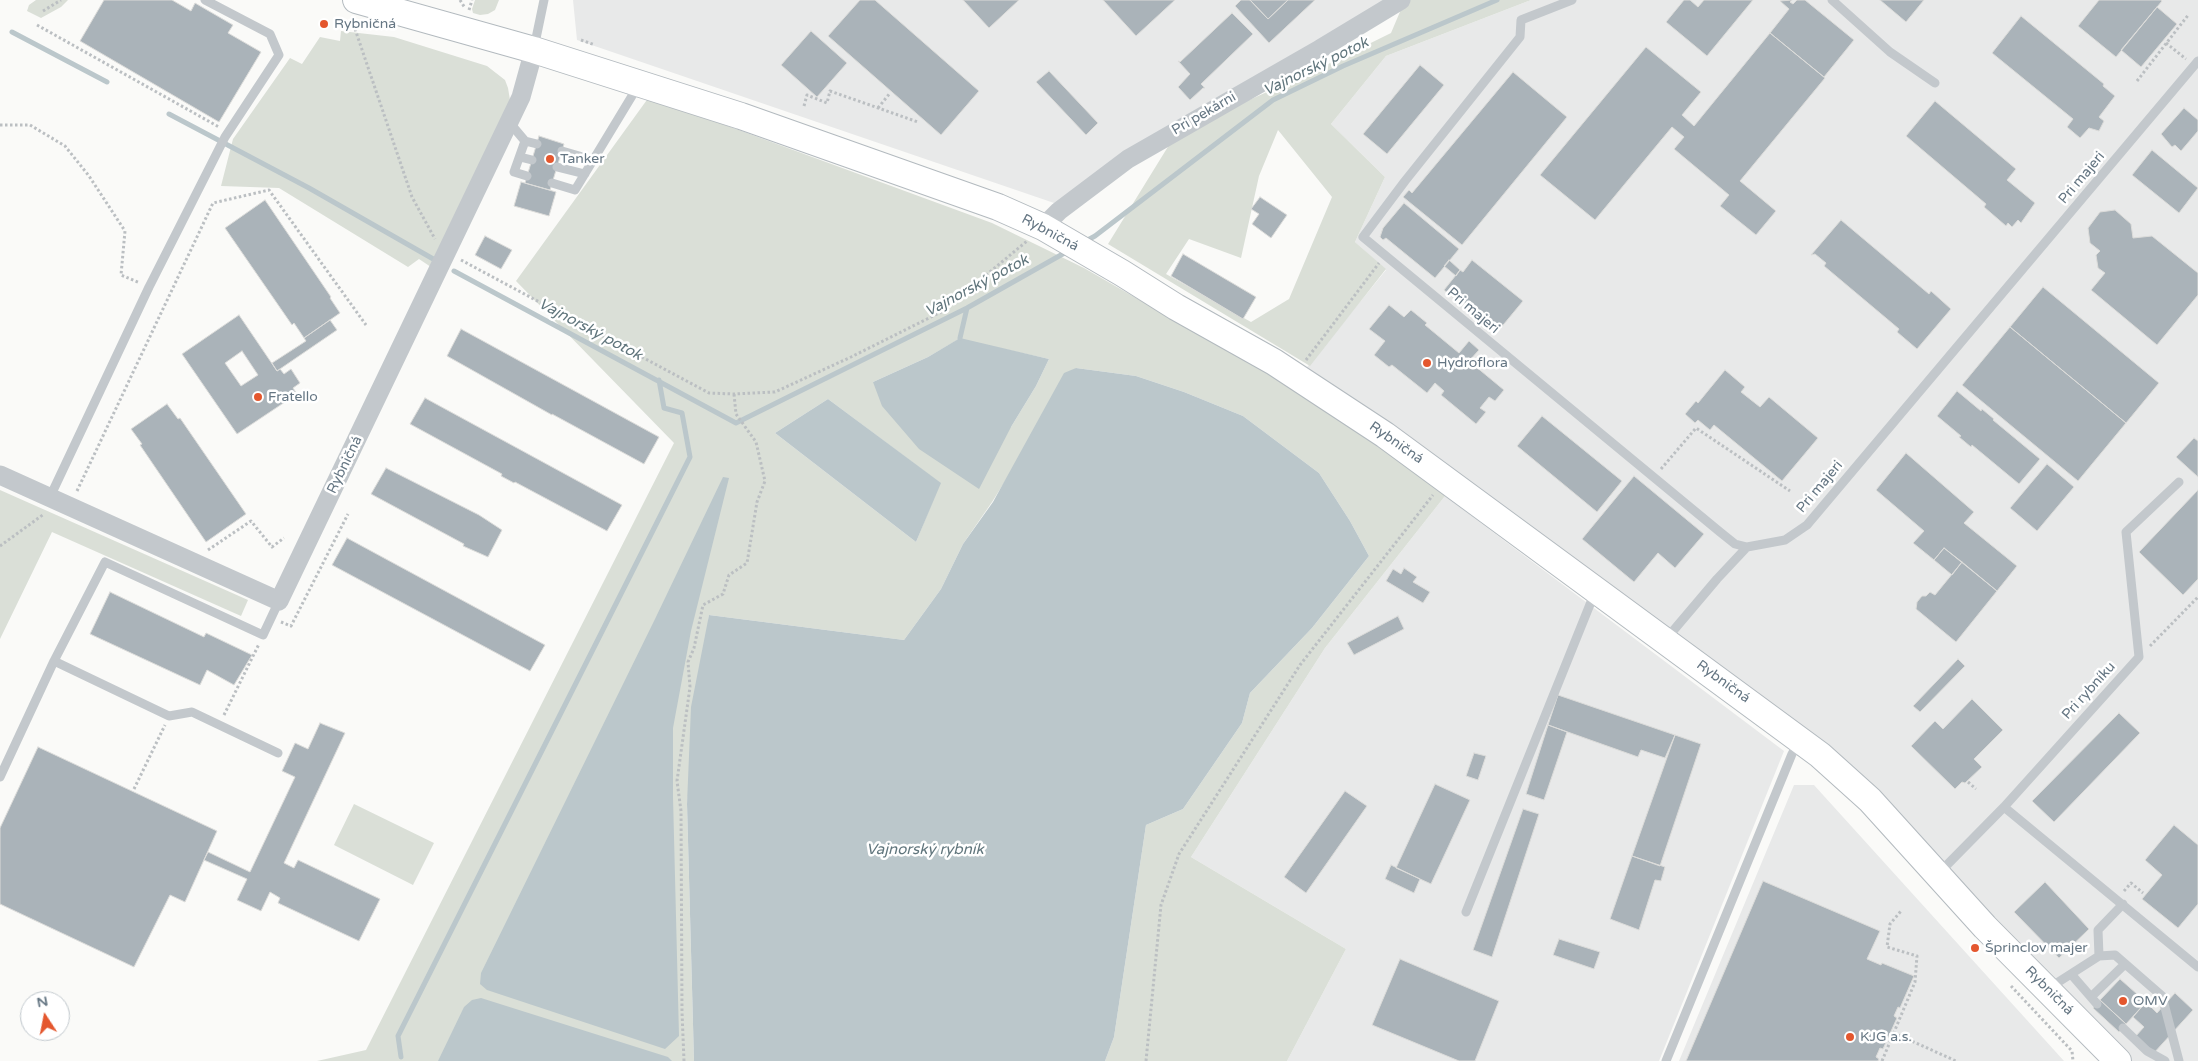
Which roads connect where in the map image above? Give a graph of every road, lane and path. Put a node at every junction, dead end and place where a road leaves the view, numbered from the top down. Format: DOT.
graph roads {
  1 [pos="61,0"];
  2 [pos="205,0"];
  3 [pos="356,0"];
  4 [pos="472,0"];
  5 [pos="544,0"];
  6 [pos="1401,0"];
  7 [pos="1572,0"];
  8 [pos="1832,0"];
  9 [pos="43,11"];
  10 [pos="468,13"];
  11 [pos="2189,14"];
  12 [pos="37,25"];
  13 [pos="355,30"];
  14 [pos="2166,43"];
  15 [pos="534,50"];
  16 [pos="2196,64"];
  17 [pos="2137,81"];
  18 [pos="1935,83"];
  19 [pos="640,84"];
  20 [pos="890,93"];
  21 [pos="804,106"];
  22 [pos="878,108"];
  23 [pos="509,122"];
  24 [pos="918,122"];
  25 [pos="0,125"];
  26 [pos="226,135"];
  27 [pos="525,140"];
  28 [pos="537,144"];
  29 [pos="562,151"];
  30 [pos="520,157"];
  31 [pos="532,160"];
  32 [pos="594,160"];
  33 [pos="557,167"];
  34 [pos="585,174"];
  35 [pos="527,176"];
  36 [pos="552,183"];
  37 [pos="1043,228"];
  38 [pos="1385,255"];
  39 [pos="446,259"];
  40 [pos="149,287"];
  41 [pos="366,325"];
  42 [pos="1304,362"];
  43 [pos="734,394"];
  44 [pos="0,475"];
  45 [pos="1654,477"];
  46 [pos="1446,479"];
  47 [pos="2179,482"];
  48 [pos="1790,491"];
  49 [pos="55,500"];
  50 [pos="348,514"];
  51 [pos="284,538"];
  52 [pos="0,546"];
  53 [pos="1747,547"];
  54 [pos="203,554"];
  55 [pos="1596,590"];
  56 [pos="2198,597"];
  57 [pos="275,609"];
  58 [pos="263,635"];
  59 [pos="1665,640"];
  60 [pos="2139,657"];
  61 [pos="54,661"];
  62 [pos="169,716"];
  63 [pos="218,725"];
  64 [pos="1801,739"];
  65 [pos="278,754"];
  66 [pos="0,777"];
  67 [pos="1968,782"];
  68 [pos="134,789"];
  69 [pos="1976,789"];
  70 [pos="2004,806"];
  71 [pos="1936,876"];
  72 [pos="2143,893"];
  73 [pos="2120,901"];
  74 [pos="1901,911"];
  75 [pos="1466,912"];
  76 [pos="2099,956"];
  77 [pos="2125,964"];
  78 [pos="2198,967"];
  79 [pos="2072,974"];
  80 [pos="2048,989"];
  81 [pos="2122,1028"];
  82 [pos="1894,1033"];
  83 [pos="684,1061"];
  84 [pos="1146,1061"];
  85 [pos="1666,1061"];
  86 [pos="1882,1061"];
  87 [pos="1956,1061"];
  88 [pos="2118,1061"];
  89 [pos="2165,1061"];
  90 [pos="2179,1061"];
  1 -- 9 [label="path"];
  2 -- 26 [label="lane"];
  3 -- 15 [label="main road, Rybničná"];
  4 -- 10 [label="path"];
  5 -- 15 [label="lane"];
  6 -- 37 [label="street, Pri pekárni"];
  7 -- 38 [label="lane, Pri majeri"];
  8 -- 18 [label="lane"];
  11 -- 14 [label="path"];
  12 -- 26 [label="path"];
  13 -- 39 [label="path"];
  14 -- 16 [label="path"];
  14 -- 17 [label="path"];
  15 -- 19 [label="main road, Rybničná"];
  15 -- 23 [label="street, Rybničná"];
  16 -- 53 [label="lane, Pri majeri"];
  19 -- 32 [label="lane"];
  19 -- 37 [label="main road, Rybničná"];
  20 -- 22 [label="path"];
  21 -- 22 [label="path"];
  22 -- 24 [label="path"];
  23 -- 27 [label="lane"];
  23 -- 39 [label="street, Rybničná"];
  25 -- 40 [label="path"];
  26 -- 40 [label="lane"];
  27 -- 28 [label="lane"];
  27 -- 30 [label="lane"];
  29 -- 32 [label="lane"];
  30 -- 31 [label="lane"];
  30 -- 35 [label="lane"];
  32 -- 34 [label="lane"];
  33 -- 34 [label="lane"];
  34 -- 36 [label="lane"];
  37 -- 43 [label="path"];
  37 -- 46 [label="main road, Rybničná"];
  38 -- 42 [label="path"];
  38 -- 45 [label="lane, Pri majeri"];
  39 -- 43 [label="path"];
  39 -- 57 [label="street, Rybničná"];
  40 -- 49 [label="lane"];
  41 -- 49 [label="path"];
  43 -- 83 [label="path"];
  44 -- 49 [label="street"];
  45 -- 48 [label="path"];
  45 -- 53 [label="lane, Pri majeri"];
  46 -- 55 [label="main road, Rybničná"];
  46 -- 84 [label="path"];
  47 -- 60 [label="lane"];
  49 -- 52 [label="path"];
  49 -- 57 [label="street"];
  50 -- 57 [label="path"];
  51 -- 54 [label="path"];
  53 -- 59 [label="lane"];
  55 -- 59 [label="main road, Rybničná"];
  55 -- 75 [label="lane"];
  56 -- 60 [label="path"];
  57 -- 58 [label="lane"];
  58 -- 61 [label="lane"];
  58 -- 63 [label="path"];
  59 -- 64 [label="main road, Rybničná"];
  60 -- 70 [label="lane, Pri rybníku"];
  61 -- 62 [label="lane"];
  61 -- 66 [label="lane"];
  62 -- 63 [label="lane"];
  62 -- 68 [label="path"];
  63 -- 65 [label="lane"];
  64 -- 71 [label="main road, Rybničná"];
  64 -- 85 [label="lane"];
  67 -- 69 [label="path"];
  70 -- 71 [label="lane, Pri rybníku"];
  70 -- 73 [label="lane"];
  71 -- 80 [label="main road, Rybničná"];
  72 -- 73 [label="path"];
  73 -- 76 [label="lane"];
  73 -- 78 [label="lane"];
  74 -- 82 [label="path"];
  76 -- 77 [label="lane"];
  76 -- 79 [label="lane"];
  77 -- 79 [label="lane"];
  77 -- 90 [label="lane"];
  79 -- 80 [label="lane"];
  80 -- 88 [label="main road, Rybničná"];
  81 -- 89 [label="lane"];
  82 -- 86 [label="path"];
  82 -- 87 [label="path"];
}
